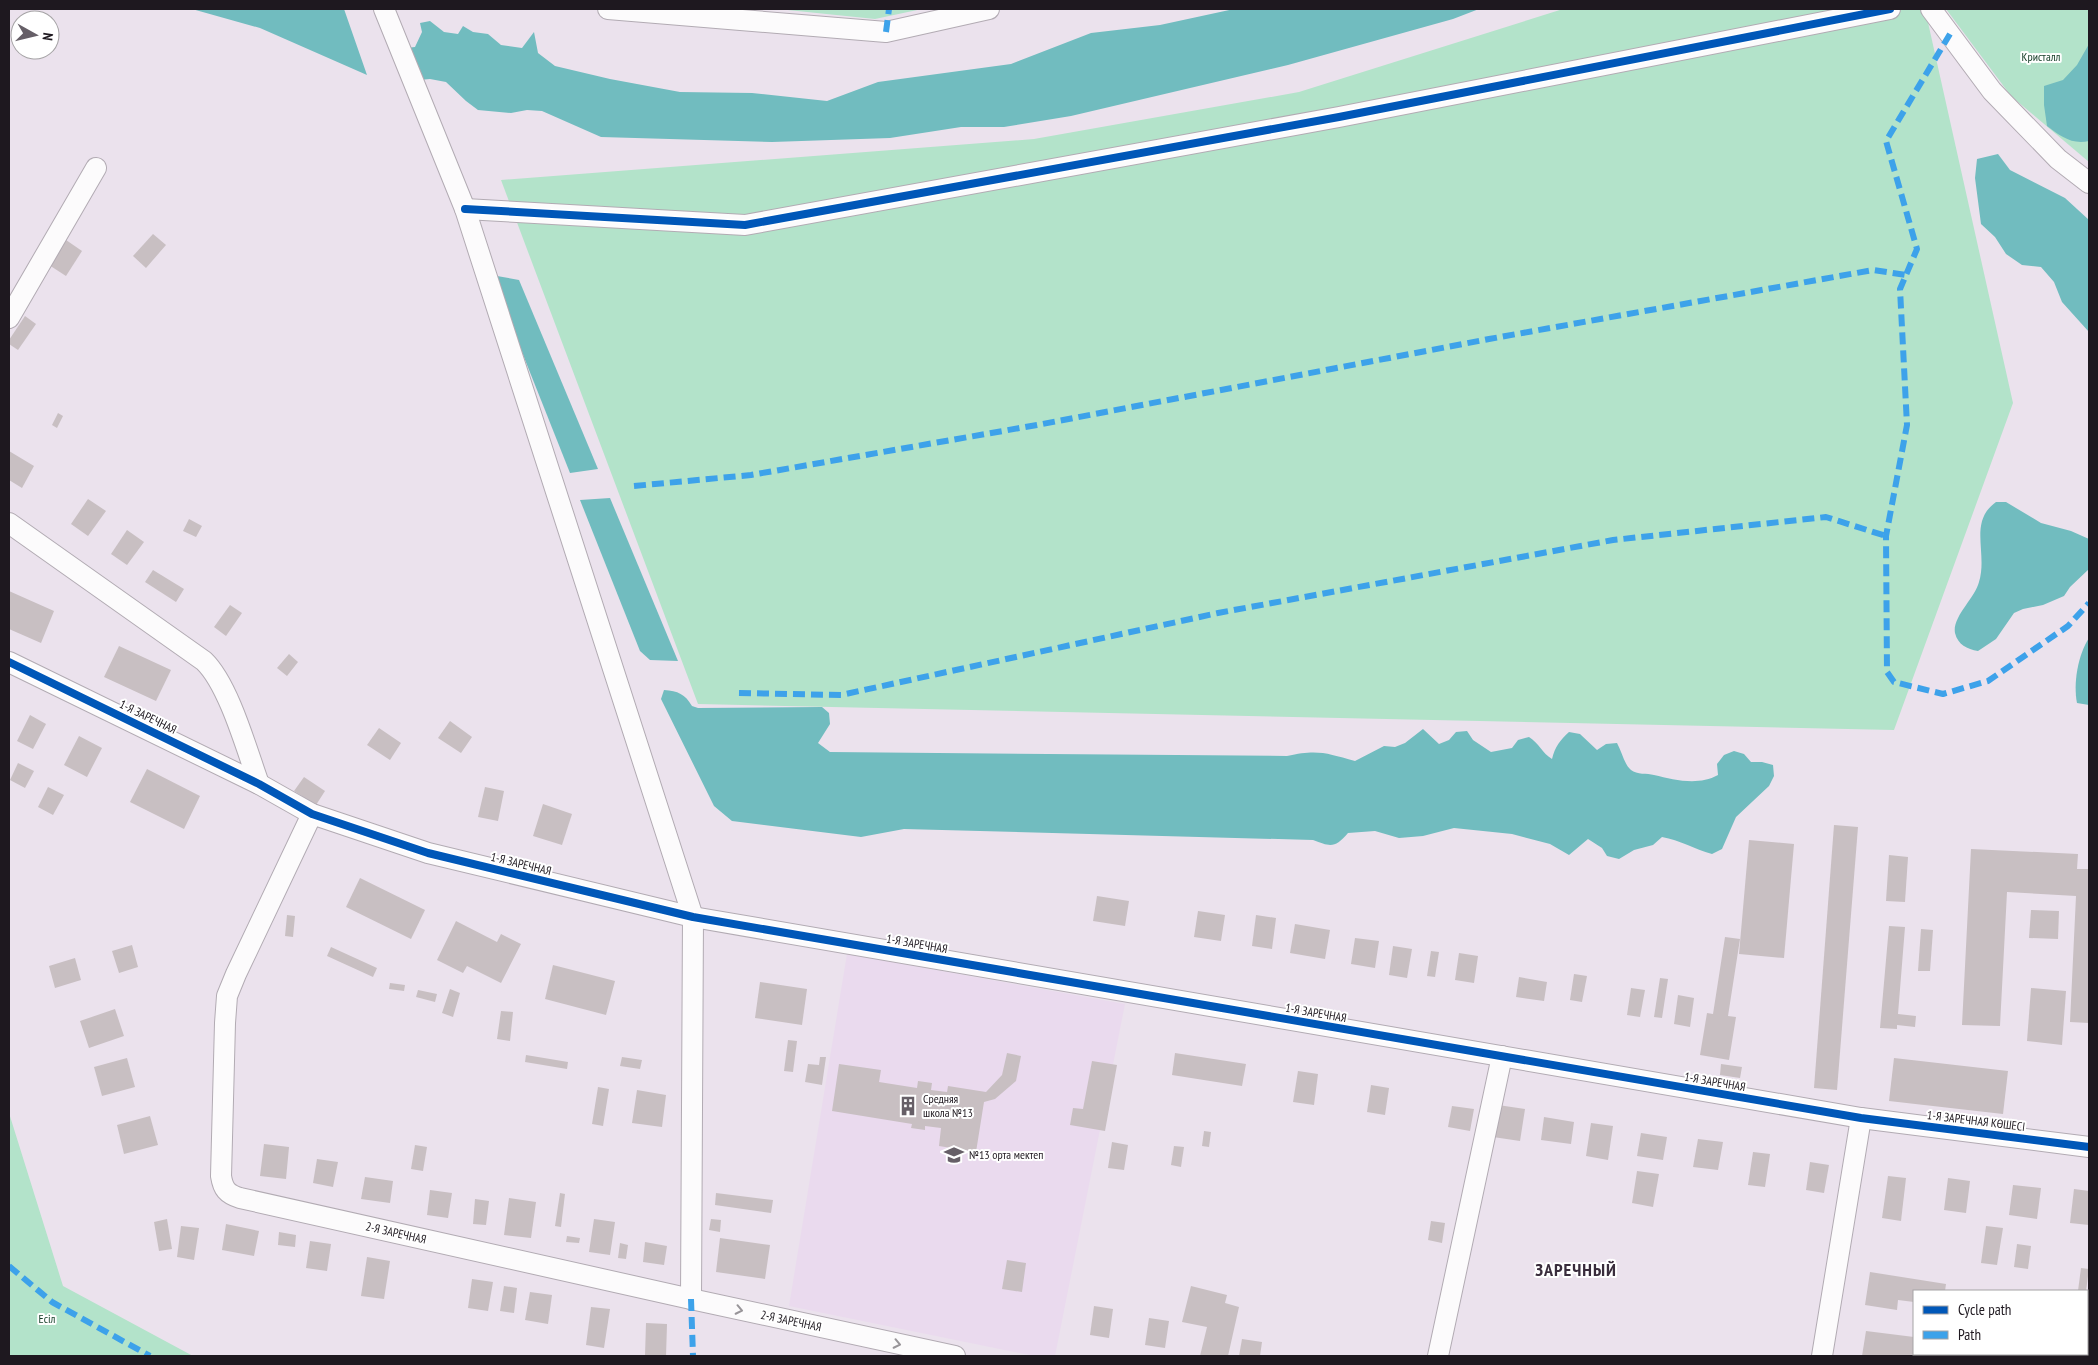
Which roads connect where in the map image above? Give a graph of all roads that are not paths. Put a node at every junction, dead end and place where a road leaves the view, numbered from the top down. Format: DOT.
graph roads {
  1 [pos="384,9"];
  2 [pos="608,9"];
  3 [pos="989,9"];
  4 [pos="1890,9"];
  5 [pos="1931,9"];
  6 [pos="96,168"];
  7 [pos="2089,183"];
  8 [pos="464,209"];
  9 [pos="9,318"];
  10 [pos="9,523"];
  11 [pos="9,662"];
  12 [pos="259,784"];
  13 [pos="312,814"];
  14 [pos="693,917"];
  15 [pos="1502,1056"];
  16 [pos="1861,1118"];
  17 [pos="2089,1147"];
  18 [pos="691,1299"];
  19 [pos="955,1356"];
  20 [pos="1438,1356"];
  21 [pos="1822,1356"];
  1 -- 8 [label="street"];
  2 -- 3 [label="street"];
  4 -- 8 [label="street"];
  5 -- 7 [label="street"];
  6 -- 9 [label="street"];
  8 -- 14 [label="street"];
  10 -- 12 [label="street"];
  11 -- 12 [label="street, 1-Я ЗАРЕЧНАЯ"];
  12 -- 13 [label="street, 1-Я ЗАРЕЧНАЯ"];
  13 -- 14 [label="street, 1-Я ЗАРЕЧНАЯ"];
  13 -- 18 [label="street, 2-Я ЗАРЕЧНАЯ"];
  14 -- 15 [label="street, 1-Я ЗАРЕЧНАЯ"];
  14 -- 18 [label="street"];
  15 -- 16 [label="street, 1-Я ЗАРЕЧНАЯ"];
  15 -- 20 [label="street"];
  16 -- 17 [label="street, 1-Я ЗАРЕЧНАЯ КӨШЕСІ"];
  16 -- 21 [label="street"];
  18 -- 19 [label="street, 2-Я ЗАРЕЧНАЯ, one-way"];
}
